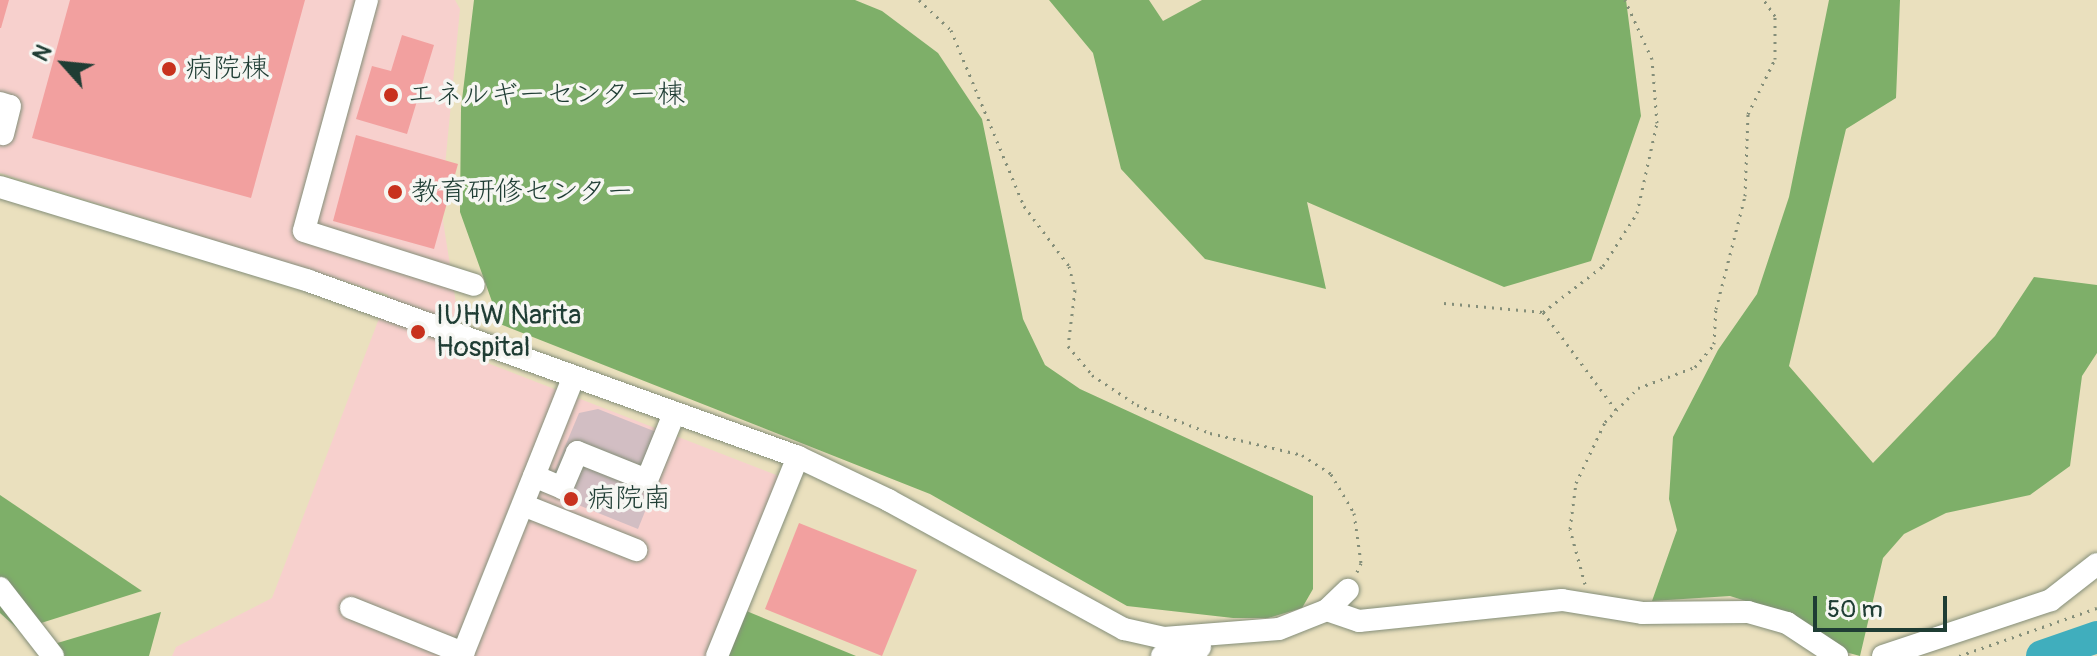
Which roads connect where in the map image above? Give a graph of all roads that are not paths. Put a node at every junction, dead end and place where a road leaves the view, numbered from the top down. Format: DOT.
graph roads {
  1 [pos="367,0"];
  2 [pos="0,103"];
  3 [pos="1,138"];
  4 [pos="0,187"];
  5 [pos="474,285"];
  6 [pos="573,378"];
  7 [pos="674,414"];
  8 [pos="798,457"];
  9 [pos="534,476"];
  10 [pos="523,505"];
  11 [pos="636,550"];
  12 [pos="2097,564"];
  13 [pos="0,588"];
  14 [pos="1348,590"];
  15 [pos="351,608"];
  16 [pos="1327,610"];
  17 [pos="1279,629"];
  18 [pos="462,654"];
  19 [pos="53,656"];
  20 [pos="717,656"];
  21 [pos="1162,656"];
  22 [pos="1837,656"];
  23 [pos="1883,656"];
  1 -- 5 [label="street"];
  2 -- 3 [label="street"];
  4 -- 6 [label="street"];
  6 -- 7 [label="street"];
  6 -- 9 [label="street"];
  7 -- 8 [label="street"];
  7 -- 9 [label="street"];
  8 -- 17 [label="street"];
  8 -- 20 [label="street"];
  9 -- 10 [label="street"];
  10 -- 11 [label="street"];
  10 -- 18 [label="street"];
  12 -- 23 [label="street"];
  13 -- 19 [label="street"];
  14 -- 16 [label="street"];
  15 -- 18 [label="street"];
  16 -- 17 [label="street"];
  16 -- 22 [label="street"];
  17 -- 21 [label="street"];
}
